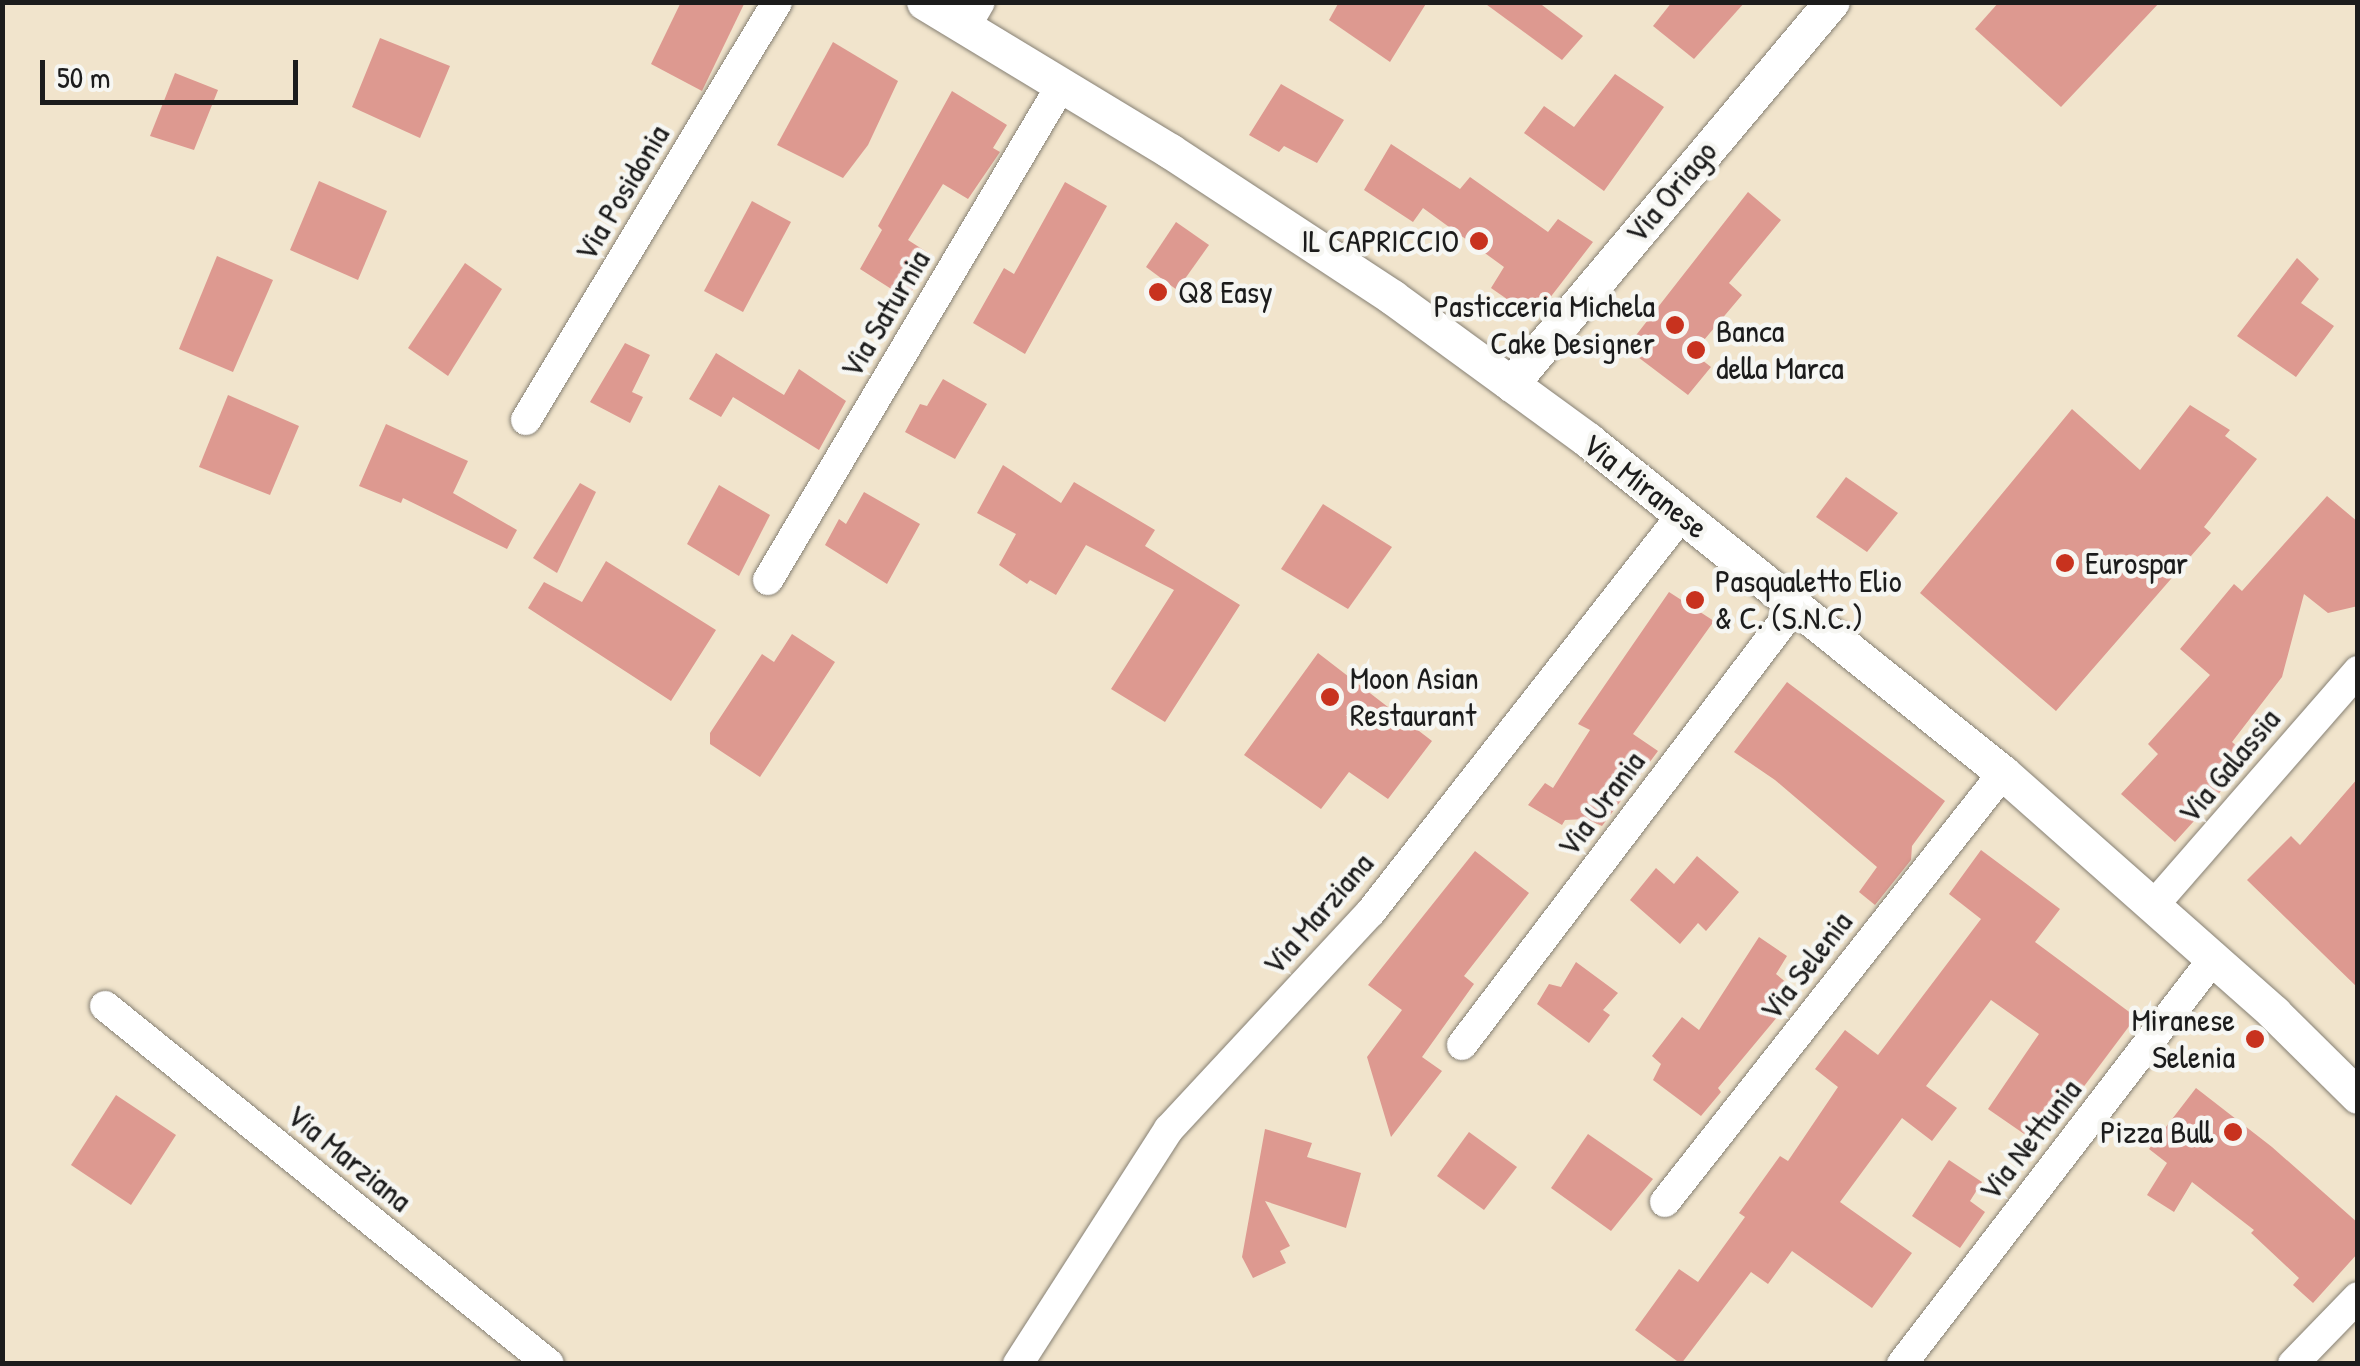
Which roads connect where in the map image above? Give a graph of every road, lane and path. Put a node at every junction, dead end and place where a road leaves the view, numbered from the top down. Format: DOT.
graph roads {
  1 [pos="777,2"];
  2 [pos="924,2"];
  3 [pos="1832,2"];
  4 [pos="973,14"];
  5 [pos="1062,84"];
  6 [pos="1511,384"];
  7 [pos="526,420"];
  8 [pos="1681,516"];
  9 [pos="768,580"];
  10 [pos="1796,606"];
  11 [pos="2358,671"];
  12 [pos="2002,773"];
  13 [pos="2154,906"];
  14 [pos="2213,959"];
  15 [pos="105,1006"];
  16 [pos="1462,1045"];
  17 [pos="2358,1096"];
  18 [pos="1665,1202"];
  19 [pos="2358,1297"];
  20 [pos="549,1364"];
  21 [pos="1018,1364"];
  22 [pos="1902,1364"];
  23 [pos="2293,1364"];
  1 -- 7 [label="street, Via Posidonia"];
  2 -- 4 [label="street, Via Miranese"];
  3 -- 6 [label="street, Via Oriago"];
  4 -- 5 [label="street, Via Miranese"];
  5 -- 6 [label="street, Via Miranese"];
  5 -- 9 [label="street, Via Saturnia"];
  6 -- 8 [label="street, Via Miranese"];
  8 -- 10 [label="street, Via Miranese"];
  8 -- 21 [label="street, Via Marziana"];
  10 -- 12 [label="street, Via Miranese"];
  10 -- 16 [label="street, Via Urania"];
  11 -- 13 [label="street, Via Galassia"];
  12 -- 13 [label="street, Via Miranese"];
  12 -- 18 [label="street, Via Selenia"];
  13 -- 14 [label="street, Via Miranese"];
  14 -- 17 [label="street, Via Miranese"];
  14 -- 22 [label="street, Via Nettunia"];
  15 -- 20 [label="street, Via Marziana"];
  19 -- 23 [label="street"];
}
